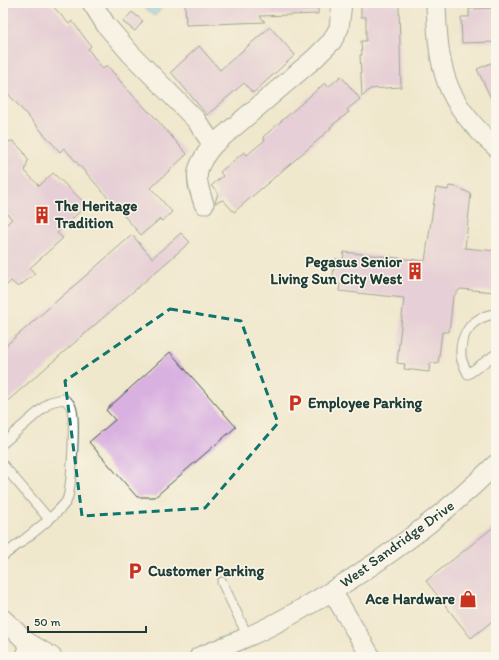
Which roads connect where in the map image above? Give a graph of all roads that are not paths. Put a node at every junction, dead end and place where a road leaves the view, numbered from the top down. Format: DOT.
graph roads {
  1 [pos="92,3"];
  2 [pos="342,3"];
  3 [pos="436,3"];
  4 [pos="491,142"];
  5 [pos="213,144"];
  6 [pos="204,204"];
  7 [pos="496,314"];
  8 [pos="496,354"];
  9 [pos="3,443"];
  10 [pos="496,464"];
  11 [pos="3,465"];
  12 [pos="49,519"];
  13 [pos="3,556"];
  14 [pos="222,582"];
  15 [pos="332,591"];
  16 [pos="3,619"];
  17 [pos="248,637"];
  18 [pos="23,650"];
  19 [pos="52,657"];
  20 [pos="200,657"];
  21 [pos="371,657"];
  1 -- 5 [label="street"];
  2 -- 5 [label="street"];
  3 -- 4 [label="street"];
  5 -- 6 [label="street"];
  7 -- 8 [label="lane"];
  9 -- 12 [label="lane"];
  10 -- 15 [label="street, West Sandridge Drive"];
  11 -- 12 [label="lane"];
  12 -- 13 [label="lane"];
  14 -- 17 [label="lane"];
  15 -- 17 [label="street, West Sandridge Drive"];
  15 -- 21 [label="street"];
  16 -- 18 [label="street"];
  17 -- 20 [label="street, West Sandridge Drive"];
  18 -- 19 [label="street"];
}
